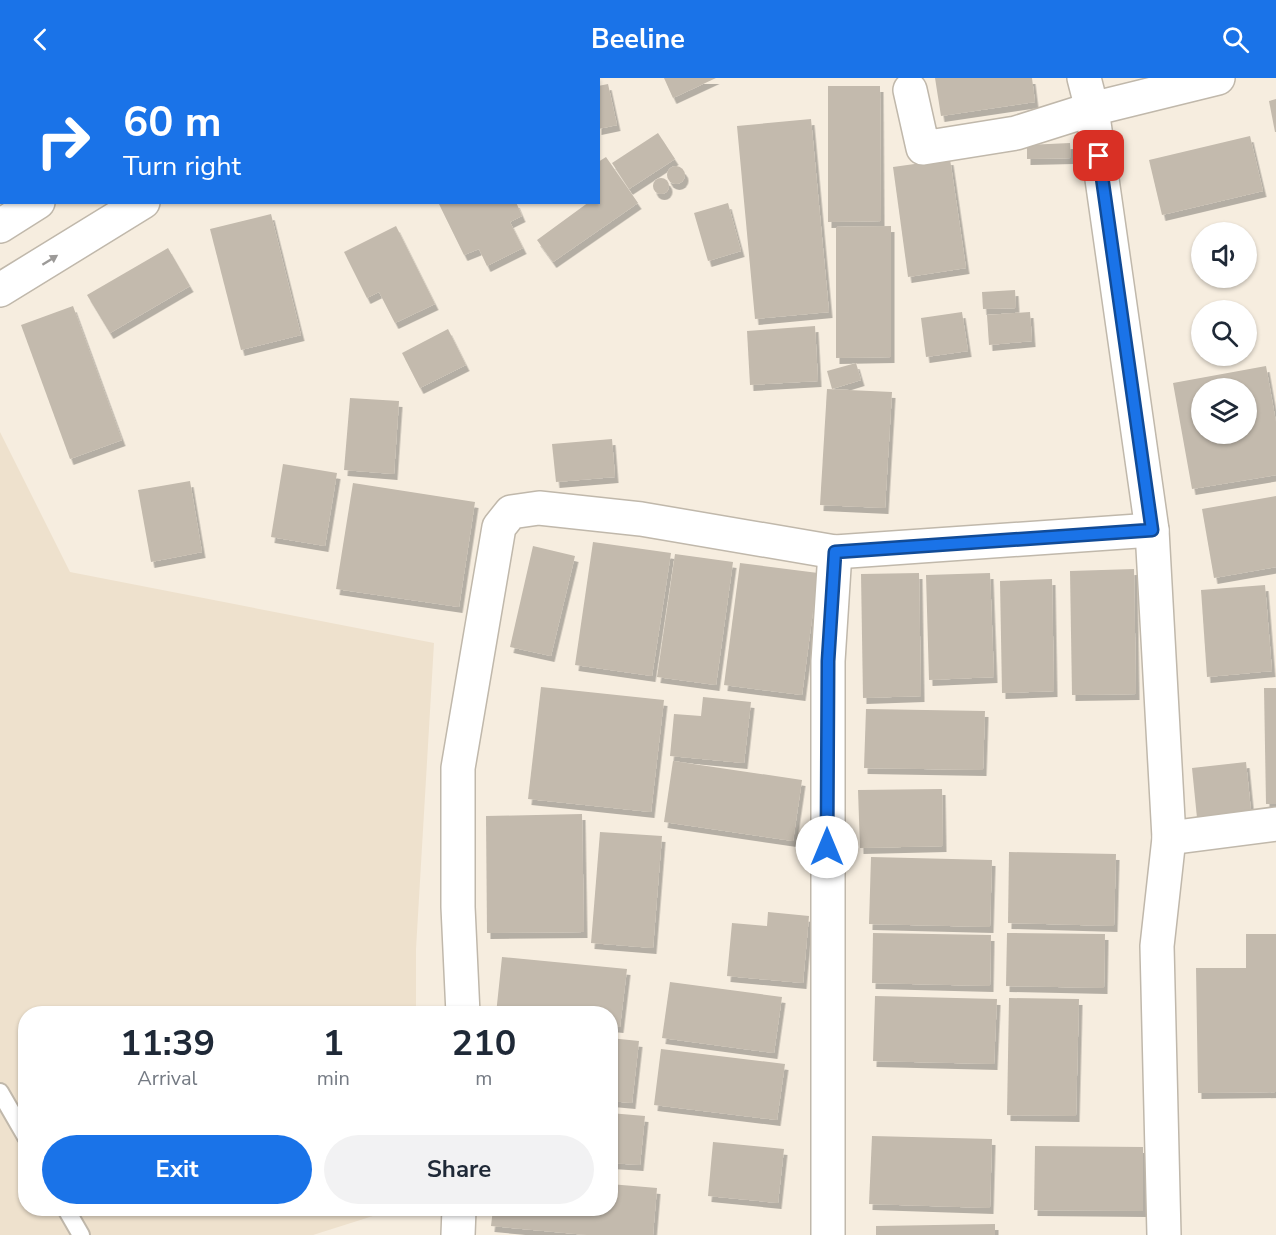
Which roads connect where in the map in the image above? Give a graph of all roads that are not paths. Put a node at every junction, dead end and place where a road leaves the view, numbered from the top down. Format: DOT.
graph roads {
  1 [pos="1218,78"];
  2 [pos="910,90"];
  3 [pos="1088,93"];
  4 [pos="35,204"];
  5 [pos="140,204"];
  6 [pos="0,226"];
  7 [pos="0,290"];
  8 [pos="1152,530"];
  9 [pos="835,552"];
  10 [pos="1276,824"];
  11 [pos="1169,838"];
  12 [pos="463,1006"];
  13 [pos="0,1092"];
  14 [pos="18,1123"];
  15 [pos="70,1216"];
  16 [pos="459,1216"];
  17 [pos="81,1235"];
  18 [pos="458,1235"];
  19 [pos="828,1235"];
  20 [pos="1164,1235"];
  1 -- 3 [label="street"];
  2 -- 3 [label="street"];
  3 -- 8 [label="street"];
  4 -- 6 [label="street"];
  7 -- 5 [label="street, one-way"];
  8 -- 9 [label="street"];
  8 -- 11 [label="street"];
  9 -- 12 [label="street"];
  9 -- 19 [label="street"];
  10 -- 11 [label="street"];
  11 -- 20 [label="street"];
  13 -- 14 [label="lane"];
  15 -- 17 [label="lane"];
  16 -- 18 [label="street"];
}
